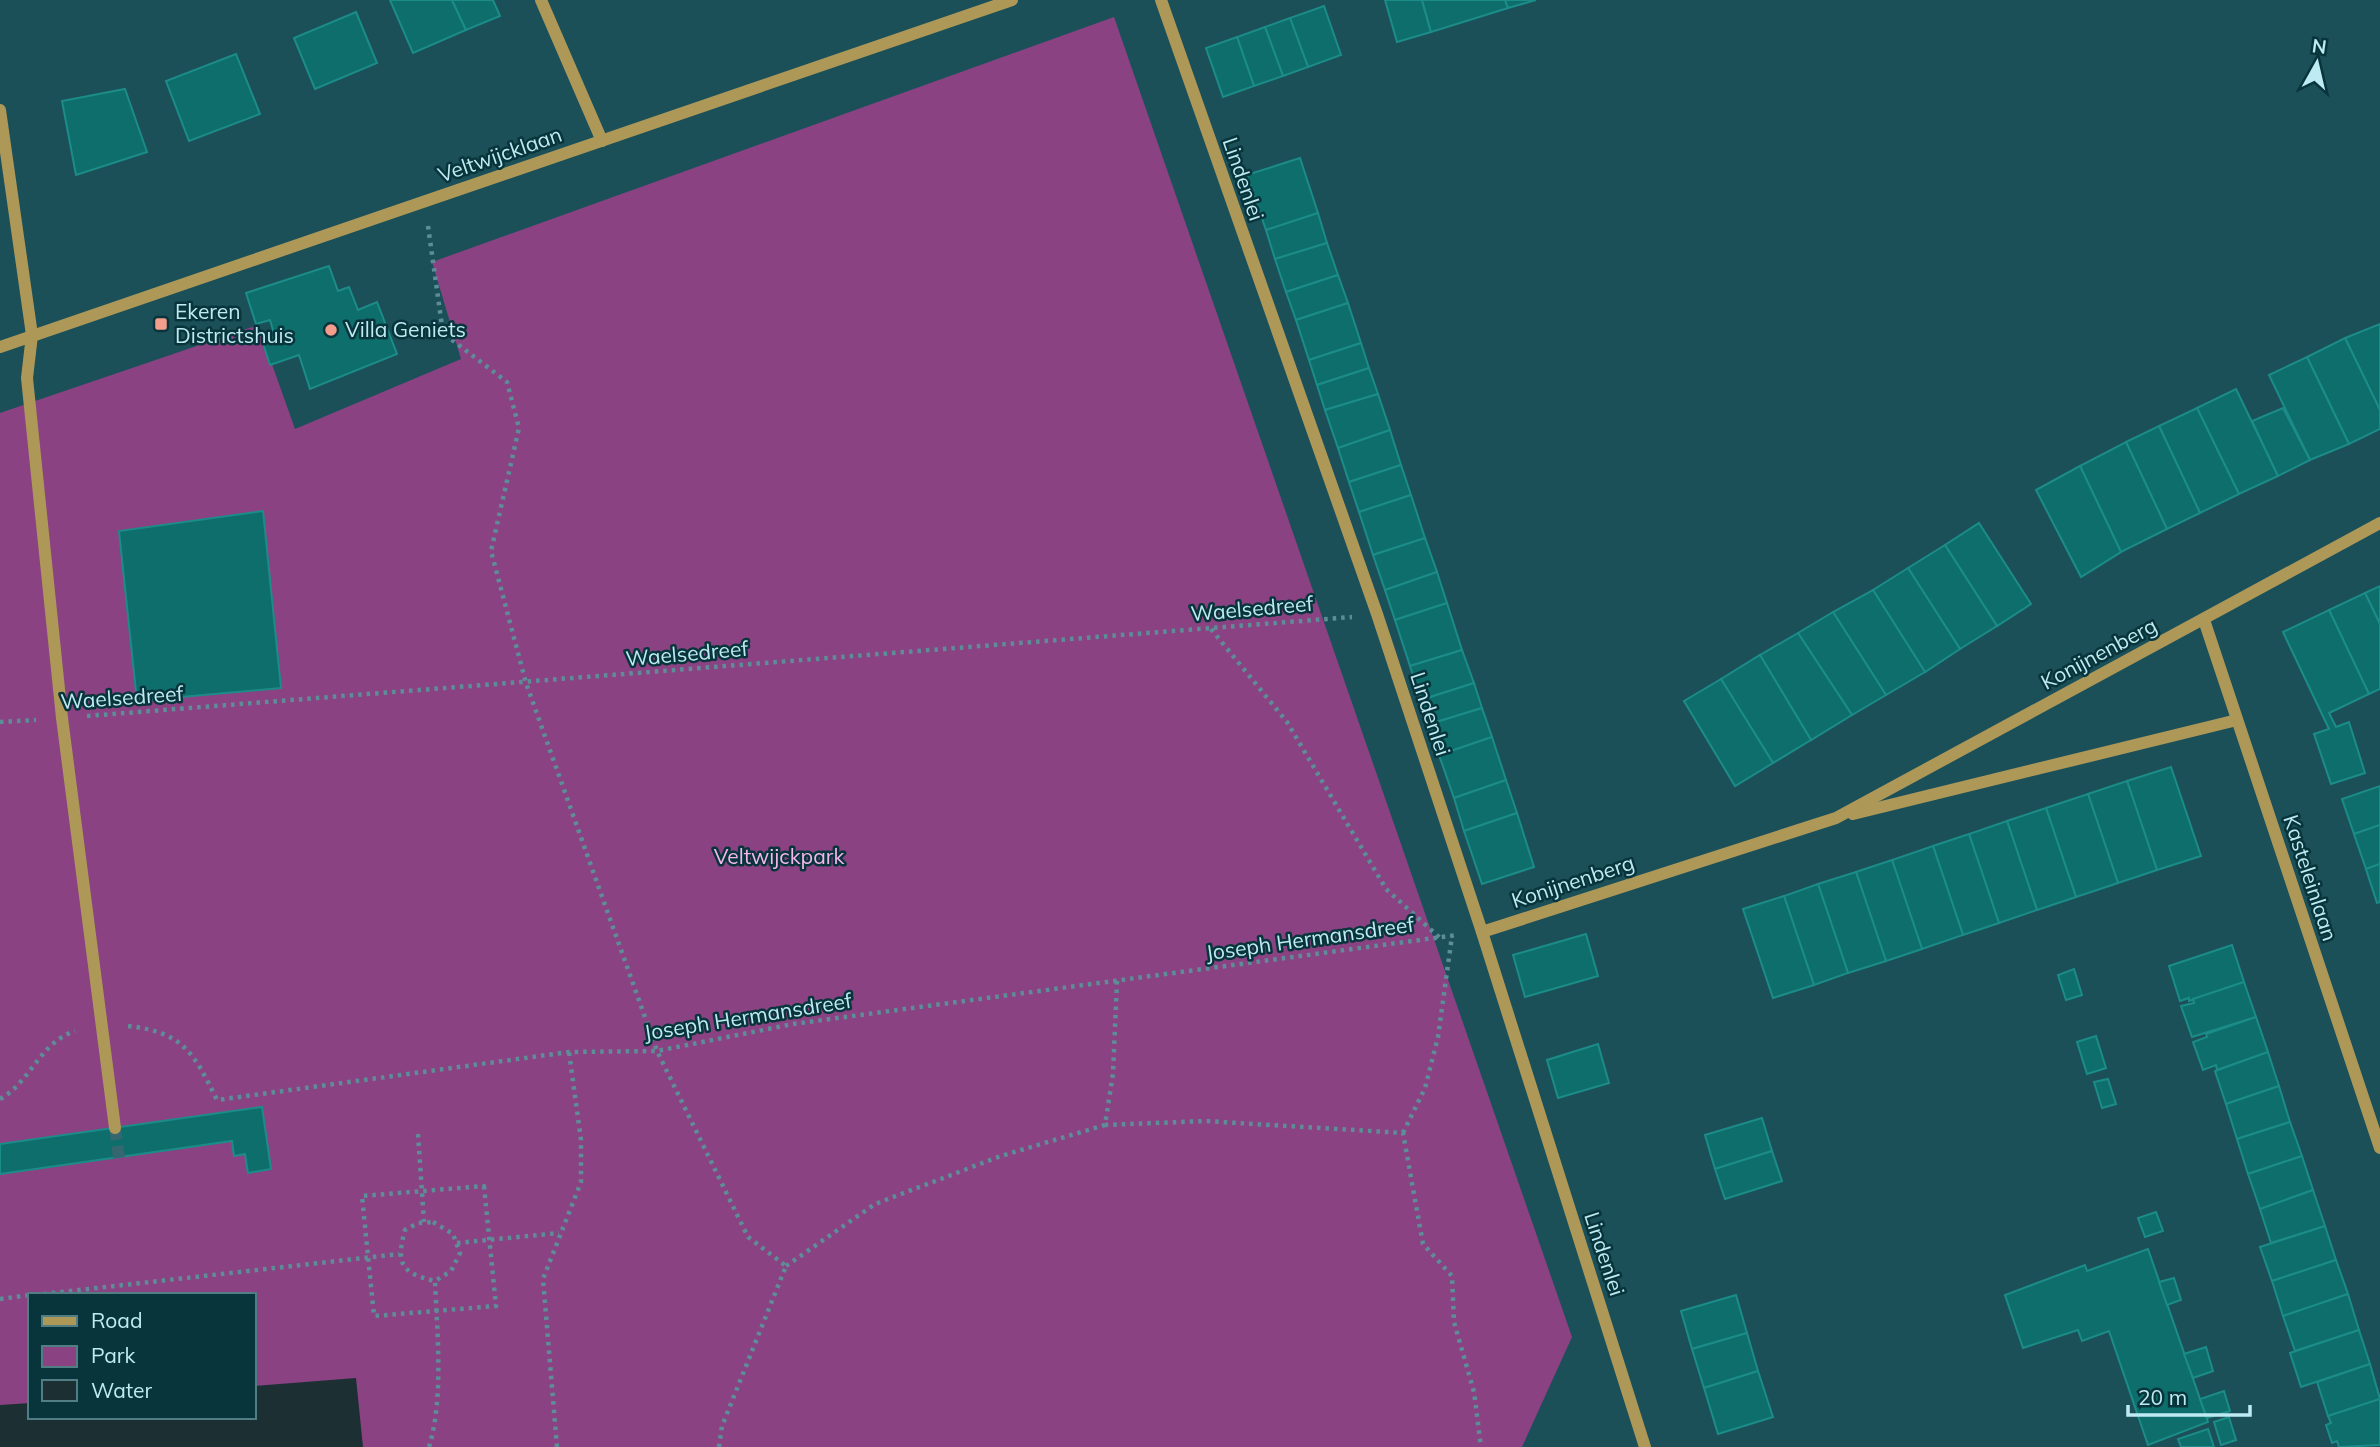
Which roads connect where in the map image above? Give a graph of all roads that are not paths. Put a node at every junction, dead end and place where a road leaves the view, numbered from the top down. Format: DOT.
graph roads {
  1 [pos="541,0"];
  2 [pos="1012,0"];
  3 [pos="1161,0"];
  4 [pos="0,110"];
  5 [pos="602,141"];
  6 [pos="32,335"];
  7 [pos="0,347"];
  8 [pos="2380,523"];
  9 [pos="2204,620"];
  10 [pos="2237,720"];
  11 [pos="1836,818"];
  12 [pos="1482,932"];
  13 [pos="115,1128"];
  14 [pos="2380,1148"];
  15 [pos="1645,1447"];
  1 -- 5 [label="street"];
  2 -- 5 [label="street, Veltwijcklaan"];
  3 -- 12 [label="street, Lindenlei"];
  4 -- 6 [label="street"];
  5 -- 6 [label="street, Veltwijcklaan"];
  6 -- 7 [label="street, Veltwijcklaan"];
  6 -- 13 [label="street"];
  8 -- 9 [label="street, Konijnenberg"];
  9 -- 10 [label="street, Kasteleinlaan"];
  9 -- 11 [label="street, Konijnenberg"];
  10 -- 11 [label="street, Konijnenberg"];
  10 -- 14 [label="street, Kasteleinlaan"];
  11 -- 12 [label="street, Konijnenberg"];
  12 -- 15 [label="street, Lindenlei"];
}
